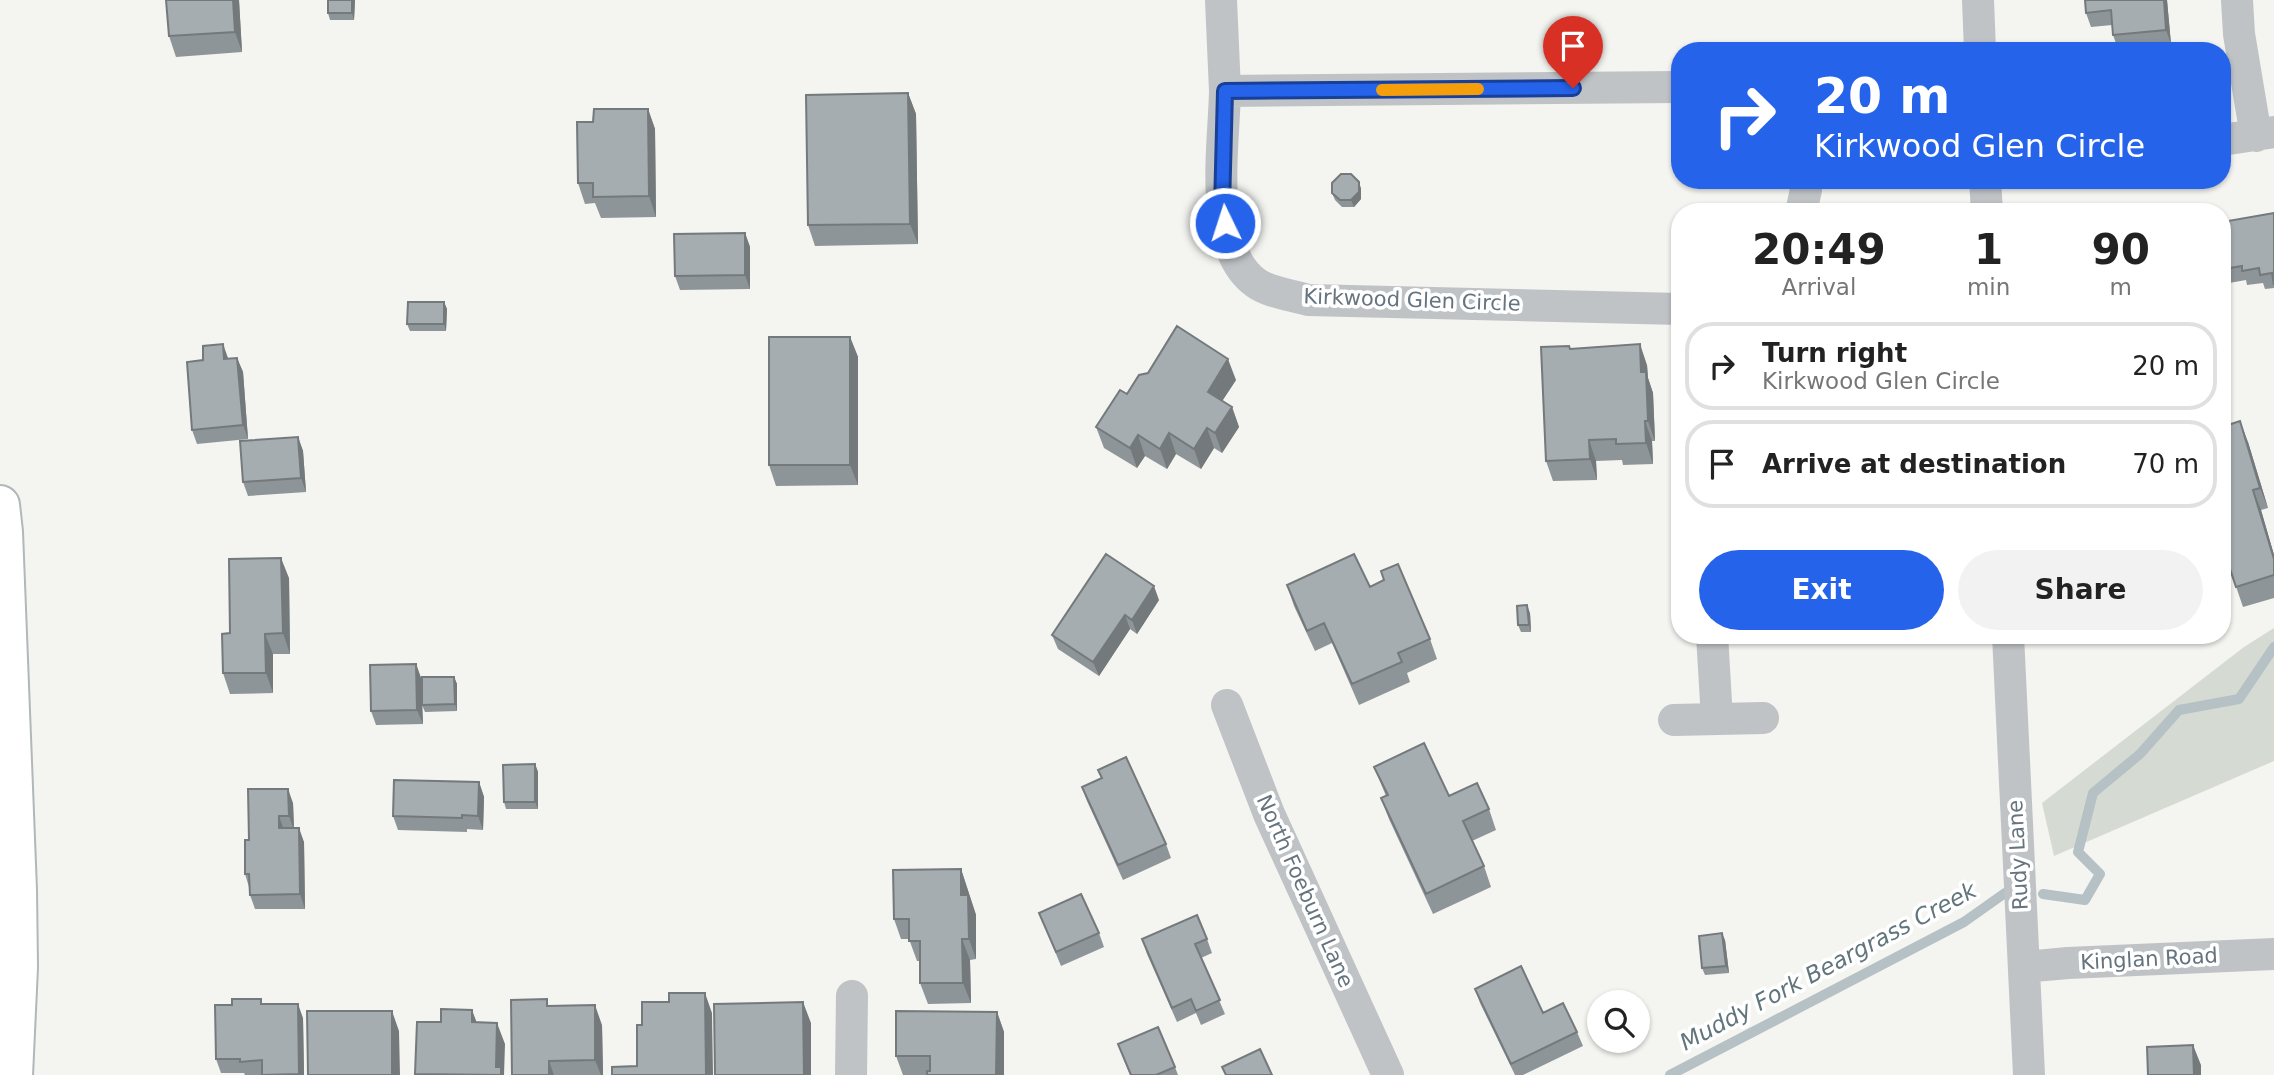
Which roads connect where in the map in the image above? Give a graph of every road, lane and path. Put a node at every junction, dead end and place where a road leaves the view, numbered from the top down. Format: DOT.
graph roads {
  1 [pos="1221,0"];
  2 [pos="1978,0"];
  3 [pos="2237,0"];
  4 [pos="1980,42"];
  5 [pos="1671,87"];
  6 [pos="1225,91"];
  7 [pos="2265,134"];
  8 [pos="2231,138"];
  9 [pos="1671,309"];
  10 [pos="0,505"];
  11 [pos="1713,644"];
  12 [pos="2008,644"];
  13 [pos="1227,705"];
  14 [pos="1763,718"];
  15 [pos="1717,719"];
  16 [pos="1674,720"];
  17 [pos="2274,954"];
  18 [pos="9,965"];
  19 [pos="2024,967"];
  20 [pos="852,996"];
  21 [pos="13,1075"];
  22 [pos="851,1075"];
  23 [pos="1388,1075"];
  24 [pos="2029,1075"];
  1 -- 6 [label="street, Kirkwood Glen Circle"];
  2 -- 4 [label="street"];
  3 -- 7 [label="street"];
  5 -- 6 [label="street"];
  6 -- 9 [label="street, Kirkwood Glen Circle"];
  7 -- 8 [label="street"];
  10 -- 18 [label="main road"];
  11 -- 15 [label="street"];
  12 -- 19 [label="street, Rudy Lane"];
  13 -- 23 [label="street, North Foeburn Lane"];
  14 -- 15 [label="street"];
  15 -- 16 [label="street"];
  17 -- 19 [label="street, Kinglan Road"];
  18 -- 21 [label="main road"];
  19 -- 24 [label="street, Rudy Lane"];
  20 -- 22 [label="street"];
}
